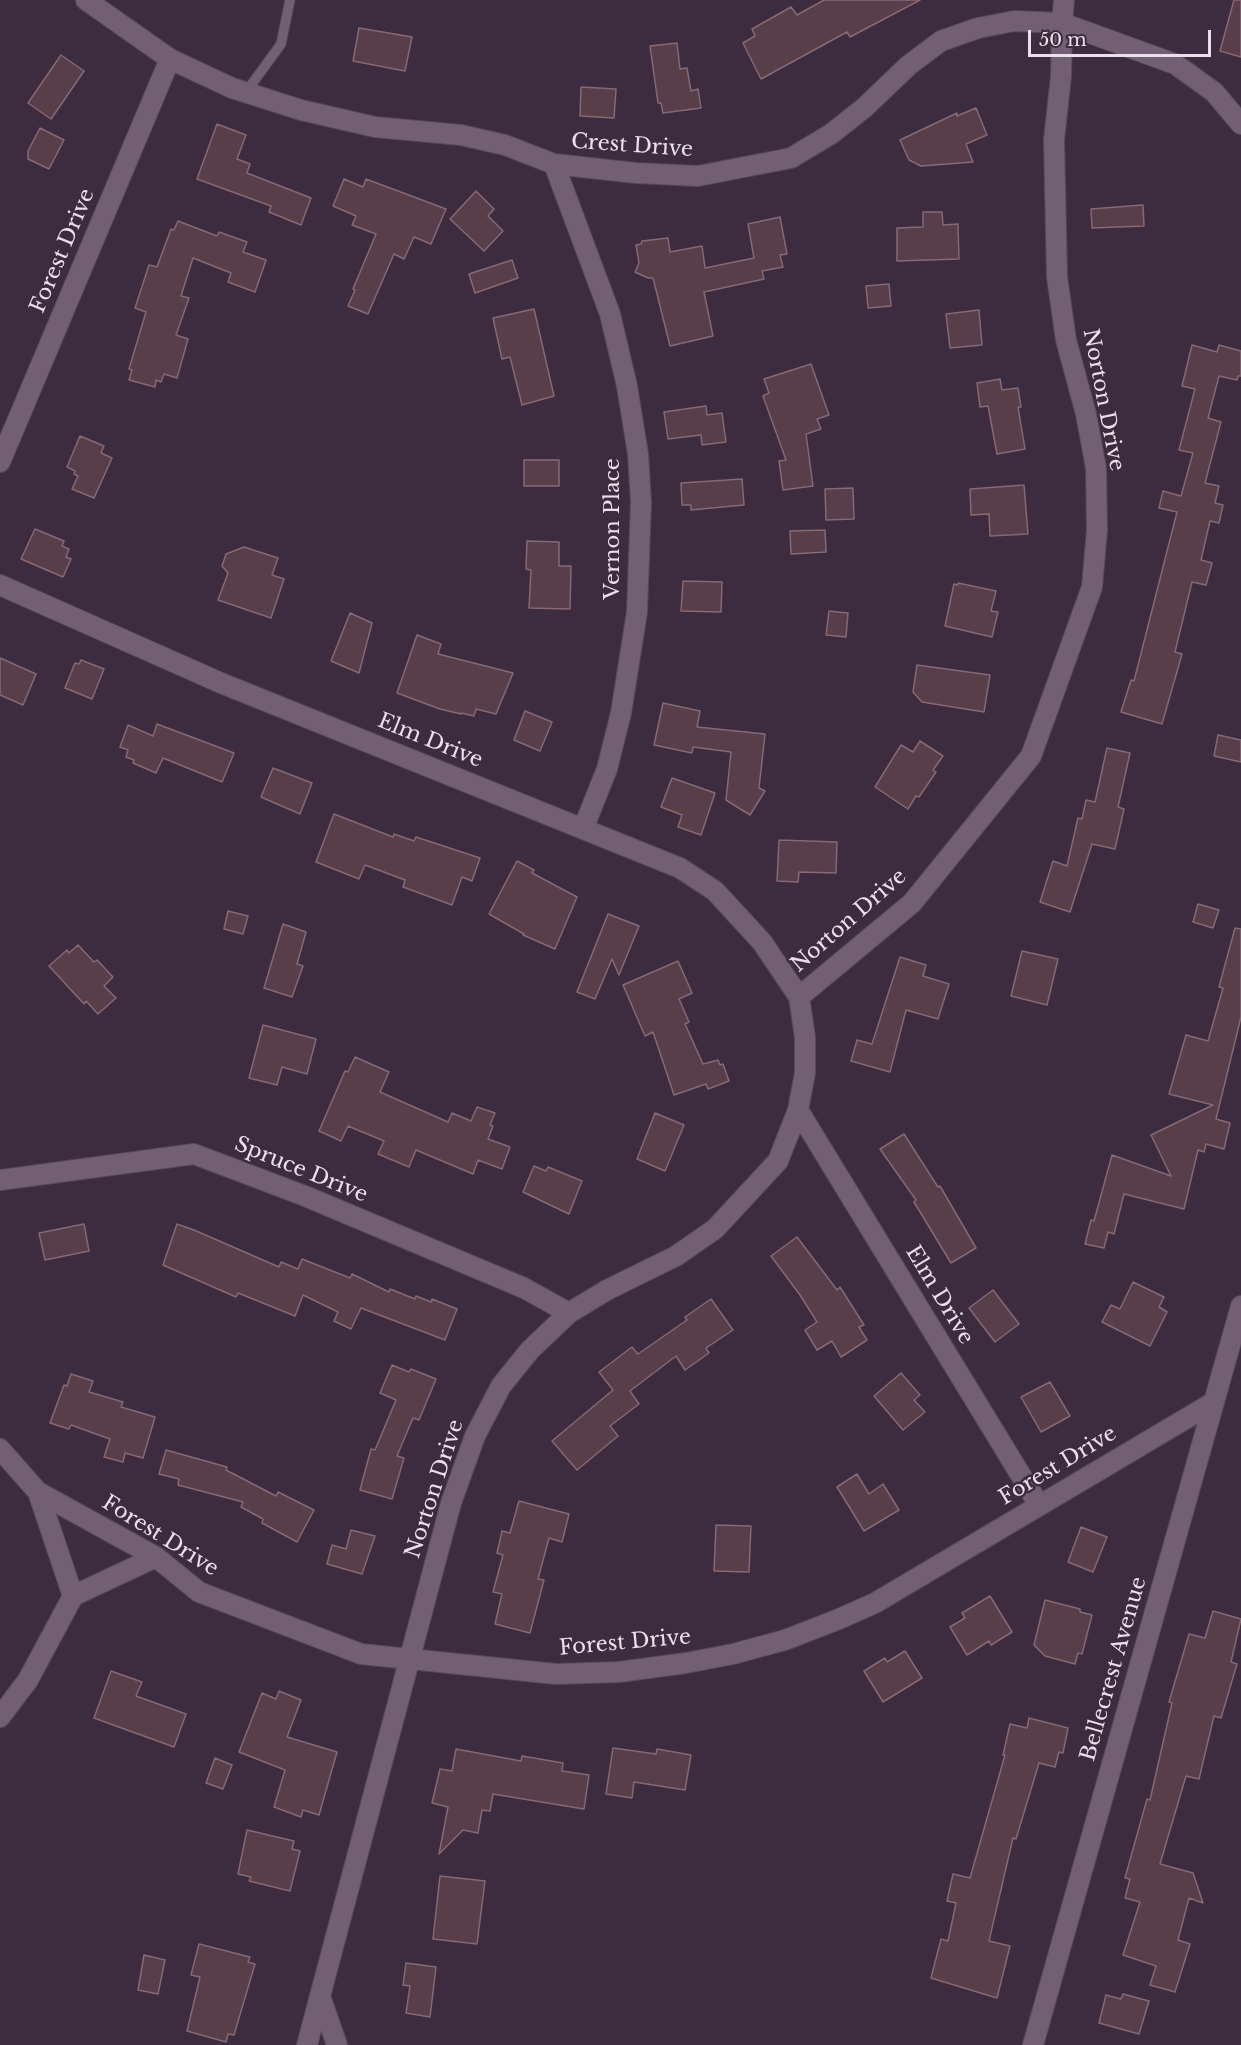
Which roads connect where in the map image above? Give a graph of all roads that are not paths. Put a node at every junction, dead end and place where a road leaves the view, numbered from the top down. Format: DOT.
graph roads {
  1 [pos="86,0"];
  2 [pos="290,0"];
  3 [pos="1064,0"];
  4 [pos="1062,23"];
  5 [pos="170,58"];
  6 [pos="246,92"];
  7 [pos="1241,124"];
  8 [pos="554,164"];
  9 [pos="0,462"];
  10 [pos="0,585"];
  11 [pos="583,829"];
  12 [pos="799,997"];
  13 [pos="798,1110"];
  14 [pos="0,1180"];
  15 [pos="1241,1306"];
  16 [pos="569,1313"];
  17 [pos="1214,1402"];
  18 [pos="0,1449"];
  19 [pos="38,1492"];
  20 [pos="1039,1505"];
  21 [pos="156,1557"];
  22 [pos="73,1596"];
  23 [pos="409,1659"];
  24 [pos="0,1717"];
  25 [pos="320,1996"];
  26 [pos="307,2045"];
  27 [pos="337,2045"];
  28 [pos="1033,2045"];
  1 -- 5 [label="street, Crest Drive"];
  2 -- 6 [label="lane"];
  3 -- 4 [label="street, Norton Drive"];
  4 -- 7 [label="street, Crest Drive"];
  4 -- 8 [label="street, Crest Drive"];
  4 -- 12 [label="street, Norton Drive"];
  5 -- 6 [label="street, Crest Drive"];
  5 -- 9 [label="street, Forest Drive"];
  6 -- 8 [label="street, Crest Drive"];
  8 -- 11 [label="street, Vernon Place"];
  10 -- 11 [label="street, Elm Drive"];
  11 -- 12 [label="street, Elm Drive"];
  12 -- 13 [label="street, Norton Drive"];
  13 -- 16 [label="street, Norton Drive"];
  13 -- 20 [label="street, Elm Drive"];
  14 -- 16 [label="street, Spruce Drive"];
  15 -- 17 [label="street, Bellecrest Avenue"];
  16 -- 23 [label="street, Norton Drive"];
  17 -- 20 [label="street, Forest Drive"];
  17 -- 28 [label="street, Bellecrest Avenue"];
  18 -- 19 [label="street, Forest Drive"];
  19 -- 21 [label="street, Forest Drive"];
  19 -- 22 [label="street"];
  20 -- 23 [label="street, Forest Drive"];
  21 -- 22 [label="street"];
  21 -- 23 [label="street, Forest Drive"];
  22 -- 24 [label="street"];
  23 -- 25 [label="street, Norton Drive"];
  25 -- 26 [label="street, Norton Drive"];
  25 -- 27 [label="street"];
}
